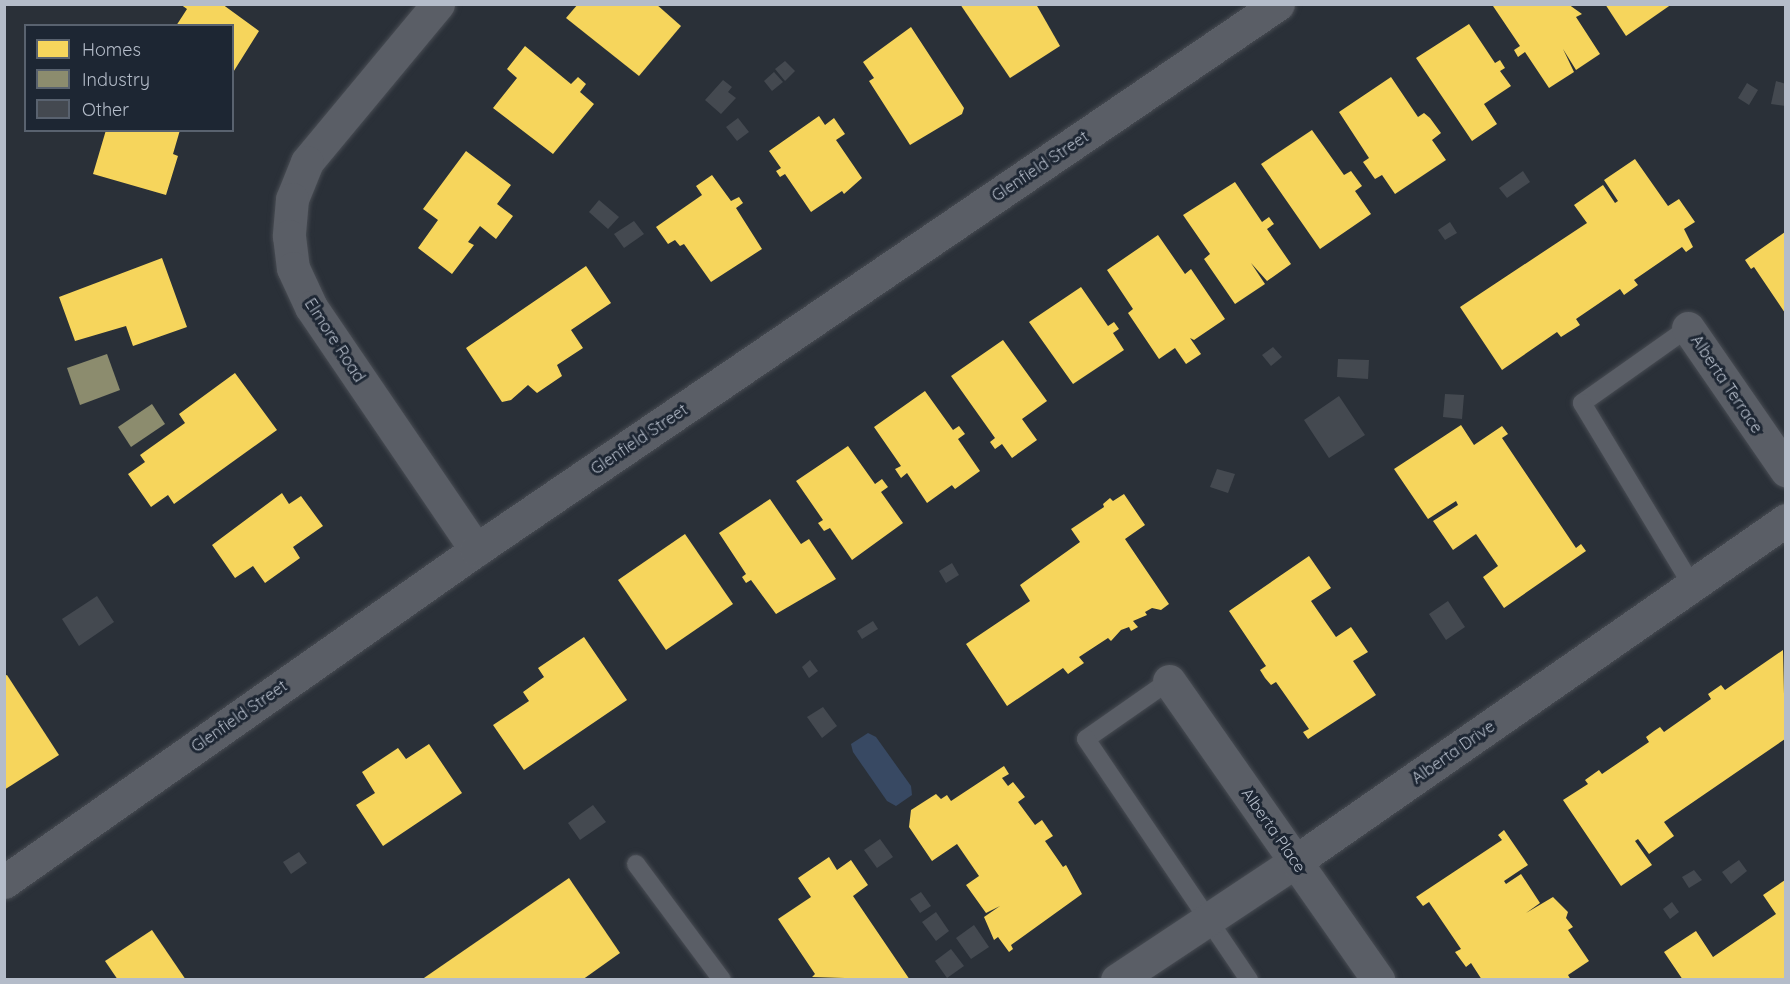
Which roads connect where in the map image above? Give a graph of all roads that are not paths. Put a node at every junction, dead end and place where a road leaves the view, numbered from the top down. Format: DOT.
graph roads {
  1 [pos="438,4"];
  2 [pos="1278,4"];
  3 [pos="1688,328"];
  4 [pos="1785,470"];
  5 [pos="1785,520"];
  6 [pos="476,550"];
  7 [pos="1692,585"];
  8 [pos="1169,681"];
  9 [pos="1296,861"];
  10 [pos="636,864"];
  11 [pos="4,882"];
  12 [pos="1207,920"];
  13 [pos="722,980"];
  14 [pos="1117,980"];
  15 [pos="1249,980"];
  16 [pos="1378,980"];
  1 -- 6 [label="street, Elmore Road"];
  2 -- 6 [label="street, Glenfield Street"];
  3 -- 4 [label="street, Alberta Terrace"];
  3 -- 7 [label="lane"];
  5 -- 7 [label="street, Alberta Drive"];
  6 -- 11 [label="street, Glenfield Street"];
  7 -- 9 [label="street, Alberta Drive"];
  8 -- 9 [label="street, Alberta Place"];
  8 -- 12 [label="lane"];
  9 -- 12 [label="street, Alberta Drive"];
  9 -- 16 [label="street, Alberta Place"];
  10 -- 13 [label="lane"];
  12 -- 14 [label="street, Alberta Drive"];
  12 -- 15 [label="lane"];
}
